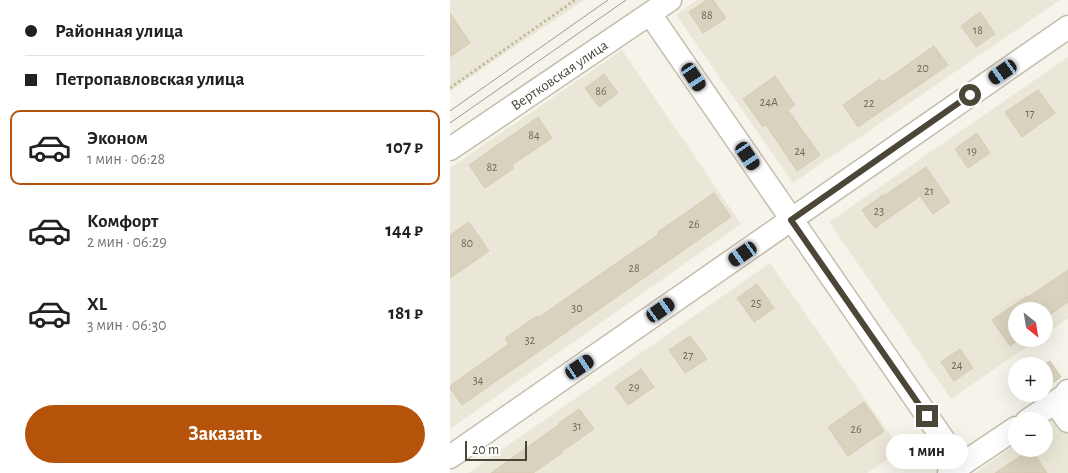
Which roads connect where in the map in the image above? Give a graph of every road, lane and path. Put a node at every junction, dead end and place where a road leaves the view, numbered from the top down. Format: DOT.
graph roads {
  1 [pos="574,0"];
  2 [pos="670,0"];
  3 [pos="650,14"];
  4 [pos="1068,27"];
  5 [pos="450,88"];
  6 [pos="450,149"];
  7 [pos="791,220"];
  8 [pos="1062,397"];
  9 [pos="1040,412"];
  10 [pos="1068,421"];
  11 [pos="1008,433"];
  12 [pos="450,458"];
  13 [pos="955,469"];
  1 -- 5 [label="path"];
  2 -- 3 [label="street, Вертковская улица"];
  3 -- 6 [label="street, Вертковская улица"];
  3 -- 7 [label="street"];
  4 -- 7 [label="street"];
  7 -- 12 [label="street"];
  7 -- 13 [label="street"];
  8 -- 9 [label="street"];
  8 -- 10 [label="street"];
  11 -- 13 [label="street"];
}
